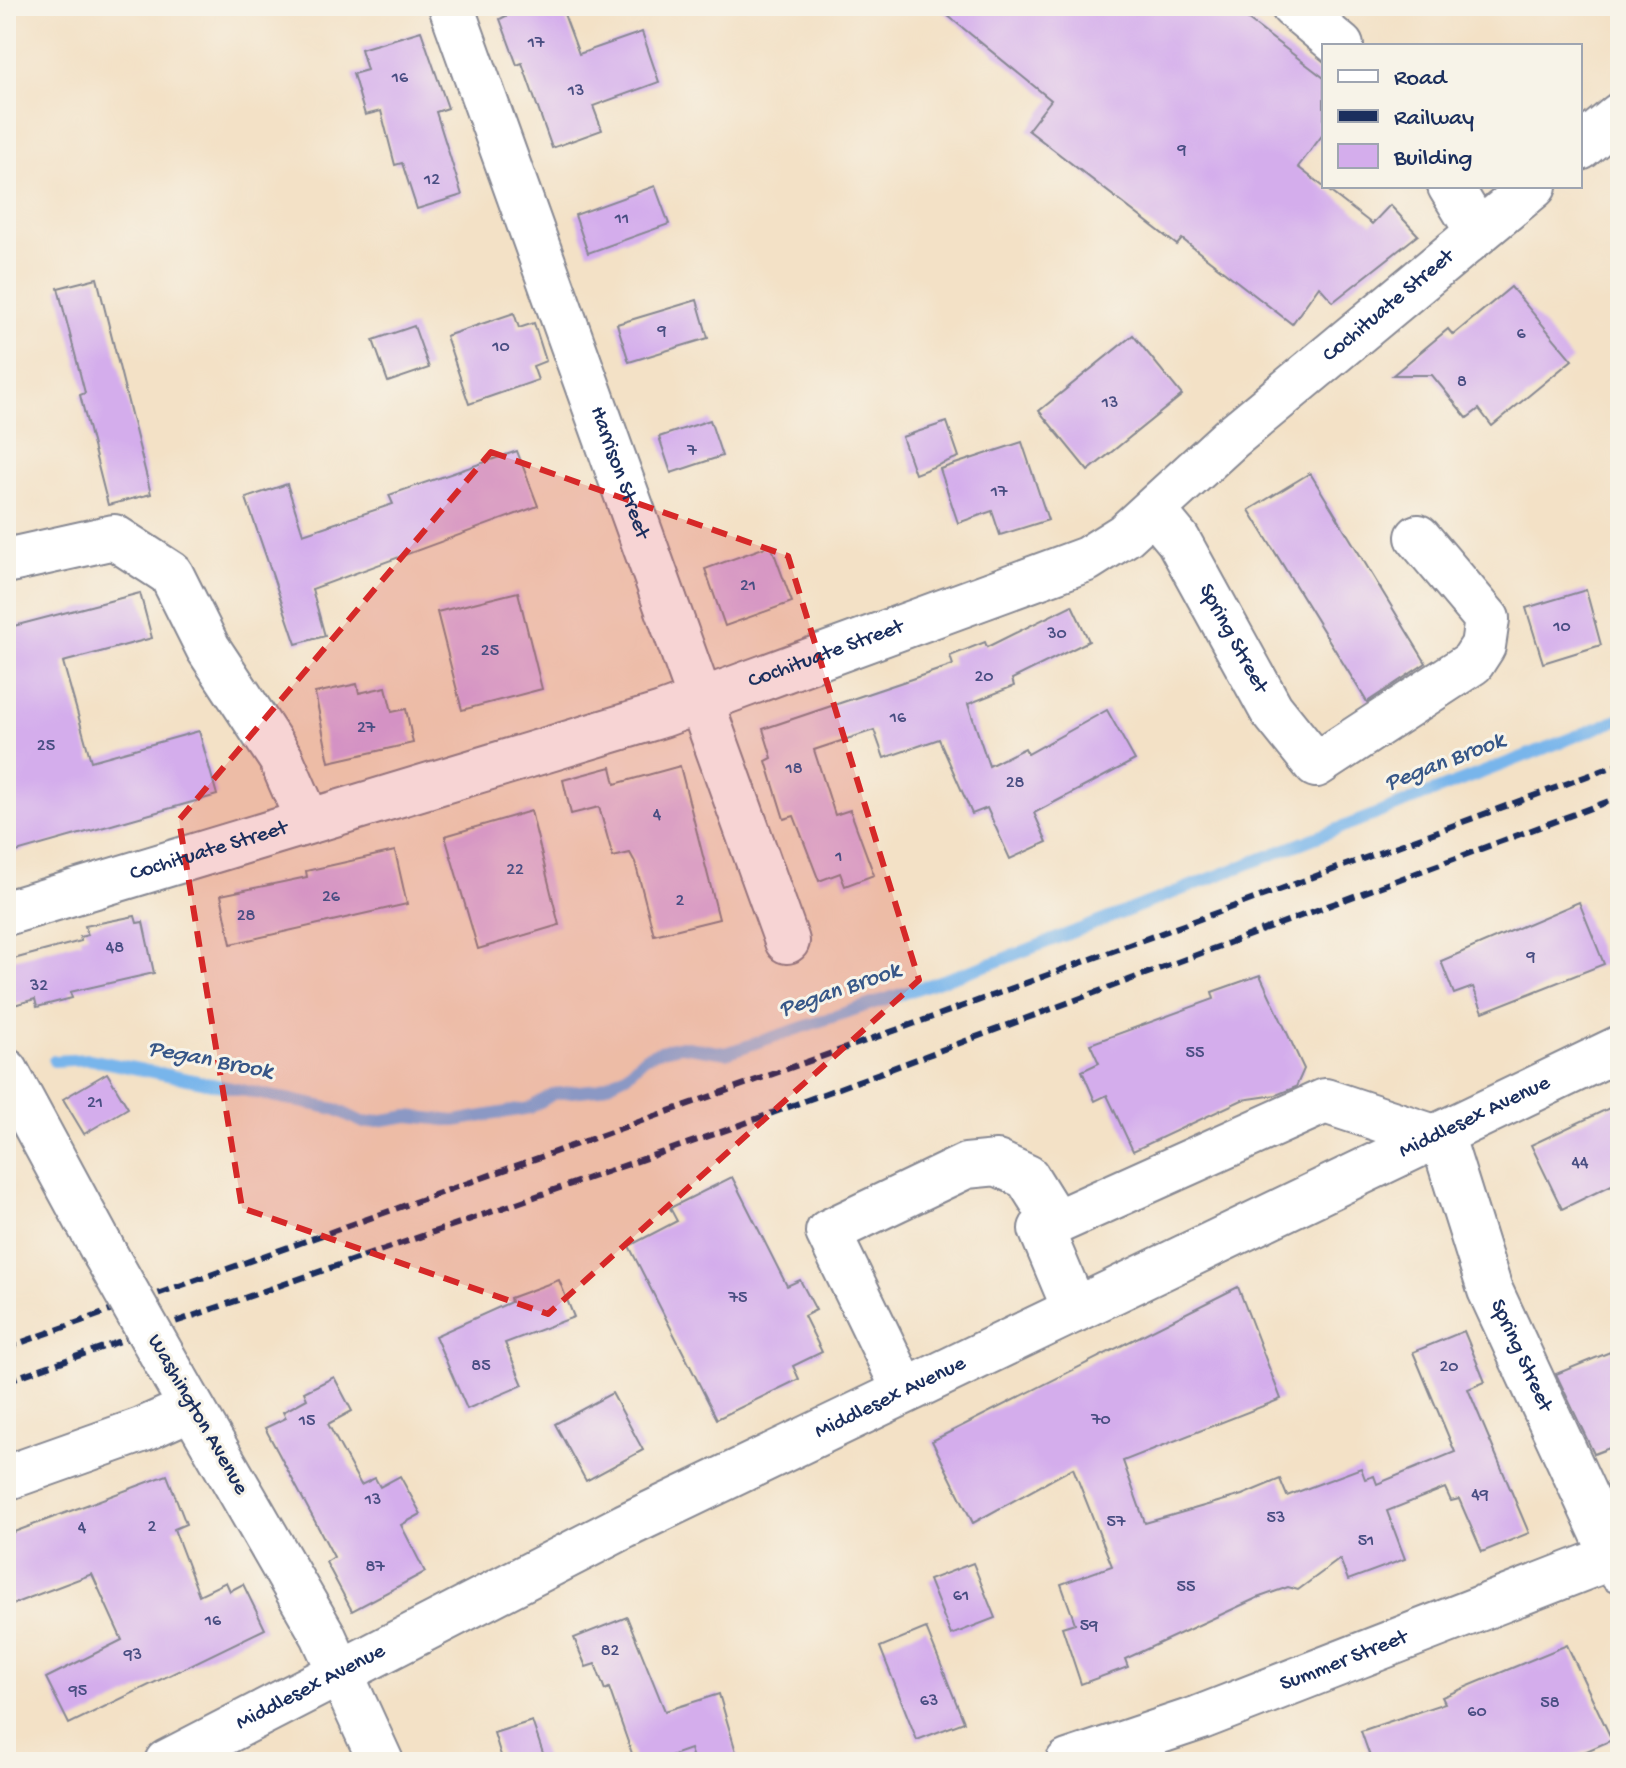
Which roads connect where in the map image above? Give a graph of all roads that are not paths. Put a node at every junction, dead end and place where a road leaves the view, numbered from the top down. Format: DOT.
graph roads {
  1 [pos="451,6"];
  2 [pos="1293,6"];
  3 [pos="1339,44"];
  4 [pos="1620,115"];
  5 [pos="1582,146"];
  6 [pos="1451,188"];
  7 [pos="1532,188"];
  8 [pos="1478,232"];
  9 [pos="1153,510"];
  10 [pos="1418,537"];
  11 [pos="6,561"];
  12 [pos="701,701"];
  13 [pos="308,821"];
  14 [pos="6,913"];
  15 [pos="787,941"];
  16 [pos="1620,1048"];
  17 [pos="6,1071"];
  18 [pos="1437,1136"];
  19 [pos="1055,1222"];
  20 [pos="1075,1310"];
  21 [pos="905,1391"];
  22 [pos="183,1393"];
  23 [pos="6,1478"];
  24 [pos="1618,1561"];
  25 [pos="340,1672"];
  26 [pos="167,1762"];
  27 [pos="381,1762"];
  28 [pos="1068,1762"];
  1 -- 12 [label="street, Harrison Street"];
  2 -- 3 [label="street"];
  4 -- 5 [label="street"];
  6 -- 8 [label="street"];
  7 -- 8 [label="street, Cochituate Street"];
  8 -- 9 [label="street, Cochituate Street"];
  9 -- 10 [label="street, Spring Street"];
  9 -- 12 [label="street, Cochituate Street"];
  11 -- 13 [label="street"];
  12 -- 13 [label="street, Cochituate Street"];
  12 -- 15 [label="street, Harrison Street"];
  13 -- 14 [label="street, Cochituate Street"];
  16 -- 18 [label="street, Middlesex Avenue"];
  17 -- 22 [label="street, Washington Avenue, bridge"];
  18 -- 19 [label="street"];
  18 -- 20 [label="street, Middlesex Avenue"];
  18 -- 24 [label="street, Spring Street"];
  19 -- 20 [label="street"];
  19 -- 21 [label="street"];
  20 -- 21 [label="street, Middlesex Avenue"];
  21 -- 25 [label="street, Middlesex Avenue"];
  22 -- 23 [label="street"];
  22 -- 25 [label="street, Washington Avenue"];
  24 -- 28 [label="street, Summer Street"];
  25 -- 26 [label="street, Middlesex Avenue"];
  25 -- 27 [label="street, Washington Avenue"];
}
